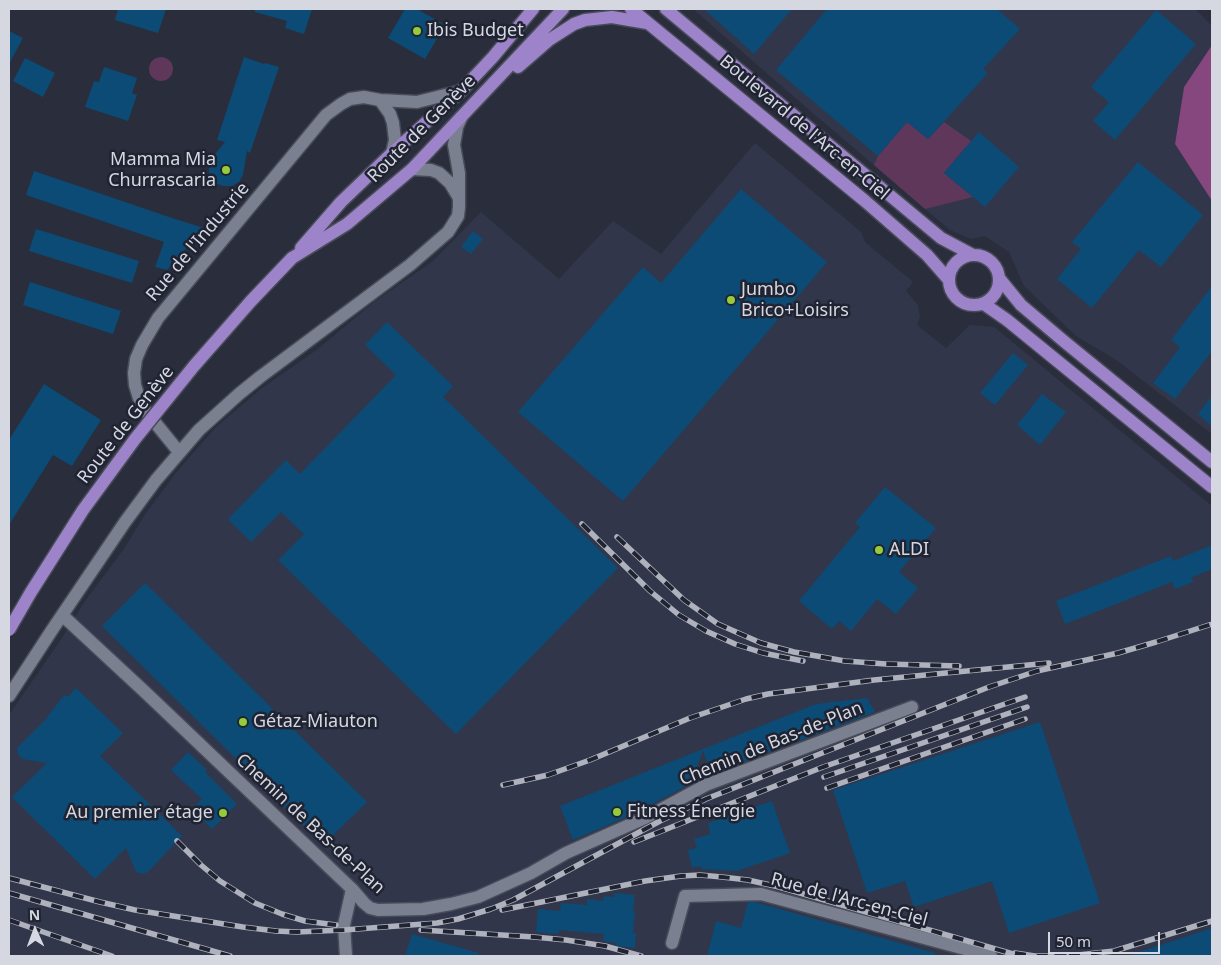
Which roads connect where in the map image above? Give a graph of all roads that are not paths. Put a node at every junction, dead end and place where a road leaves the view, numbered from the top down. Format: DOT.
graph roads {
  1 [pos="532,9"];
  2 [pos="563,9"];
  3 [pos="631,9"];
  4 [pos="669,10"];
  5 [pos="649,24"];
  6 [pos="461,91"];
  7 [pos="380,100"];
  8 [pos="475,103"];
  9 [pos="461,118"];
  10 [pos="392,154"];
  11 [pos="412,169"];
  12 [pos="460,198"];
  13 [pos="973,255"];
  14 [pos="292,258"];
  15 [pos="999,278"];
  16 [pos="949,280"];
  17 [pos="984,304"];
  18 [pos="180,452"];
  19 [pos="1212,462"];
  20 [pos="1212,487"];
  21 [pos="62,615"];
  22 [pos="9,630"];
  23 [pos="9,696"];
  24 [pos="912,707"];
  25 [pos="352,889"];
  26 [pos="672,943"];
  27 [pos="346,956"];
  28 [pos="991,956"];
  1 -- 6 [label="main road, Route de Genève"];
  2 -- 8 [label="main road, Route de Genève"];
  3 -- 5 [label="main road, Boulevard de l'Arc-en-Ciel"];
  4 -- 13 [label="main road, Boulevard de l'Arc-en-Ciel"];
  5 -- 8 [label="main road"];
  5 -- 16 [label="main road, Boulevard de l'Arc-en-Ciel"];
  6 -- 7 [label="street, Rue de l'Industrie"];
  6 -- 10 [label="main road, Route de Genève"];
  7 -- 10 [label="street"];
  7 -- 18 [label="street, Rue de l'Industrie"];
  8 -- 9 [label="main road, Route de Genève"];
  9 -- 11 [label="main road, Route de Genève"];
  9 -- 12 [label="street"];
  10 -- 14 [label="main road, Route de Genève"];
  11 -- 12 [label="street"];
  11 -- 14 [label="main road, Route de Genève"];
  12 -- 18 [label="street"];
  13 -- 15 [label="main road"];
  13 -- 16 [label="main road"];
  14 -- 22 [label="main road, Route de Genève, bridge"];
  15 -- 17 [label="main road"];
  15 -- 19 [label="main road"];
  16 -- 17 [label="main road"];
  17 -- 20 [label="main road"];
  18 -- 21 [label="street"];
  21 -- 23 [label="street"];
  21 -- 25 [label="street, Chemin de Bas-de-Plan"];
  24 -- 25 [label="street, Chemin de Bas-de-Plan"];
  25 -- 27 [label="street"];
  26 -- 28 [label="street, Rue de l'Arc-en-Ciel"];
}
